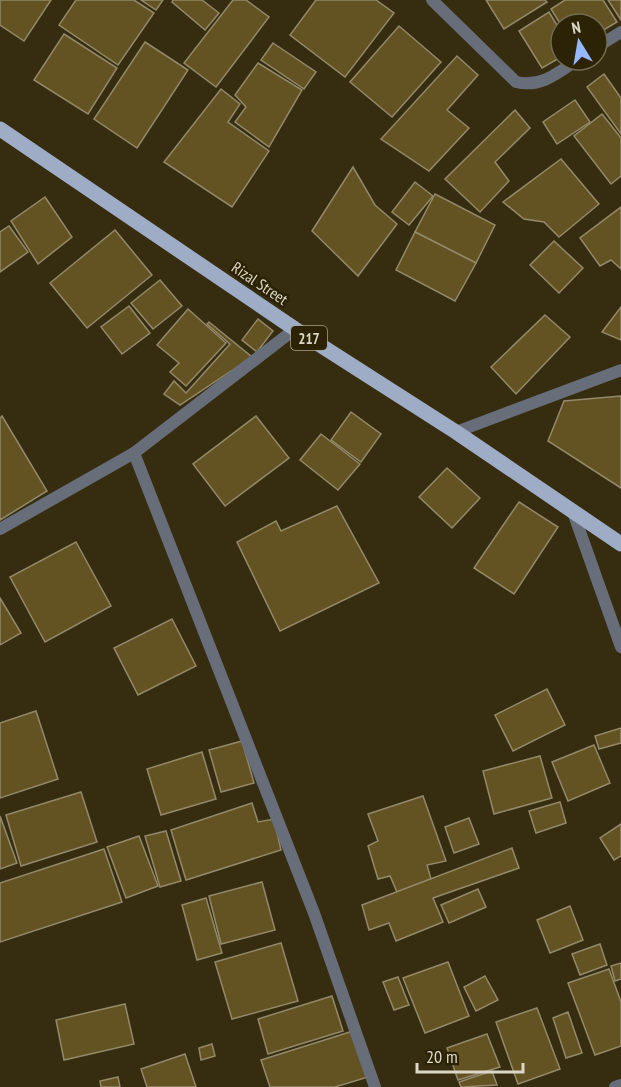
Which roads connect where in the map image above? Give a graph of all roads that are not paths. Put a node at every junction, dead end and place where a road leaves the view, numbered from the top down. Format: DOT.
graph roads {
  1 [pos="432,0"];
  2 [pos="559,72"];
  3 [pos="0,129"];
  4 [pos="295,329"];
  5 [pos="621,370"];
  6 [pos="456,432"];
  7 [pos="134,453"];
  8 [pos="573,512"];
  9 [pos="0,530"];
  10 [pos="621,544"];
  11 [pos="621,647"];
  12 [pos="621,1085"];
  13 [pos="375,1087"];
  14 [pos="615,1087"];
  1 -- 2 [label="street"];
  3 -- 4 [label="main road, Rizal Street / 217"];
  4 -- 6 [label="main road, Rizal Street / 217"];
  4 -- 7 [label="street"];
  5 -- 6 [label="street"];
  6 -- 8 [label="main road, Rizal Street / 217"];
  7 -- 9 [label="street"];
  7 -- 13 [label="street"];
  8 -- 10 [label="main road, Rizal Street / 217"];
  8 -- 11 [label="street"];
  12 -- 14 [label="street"];
}
